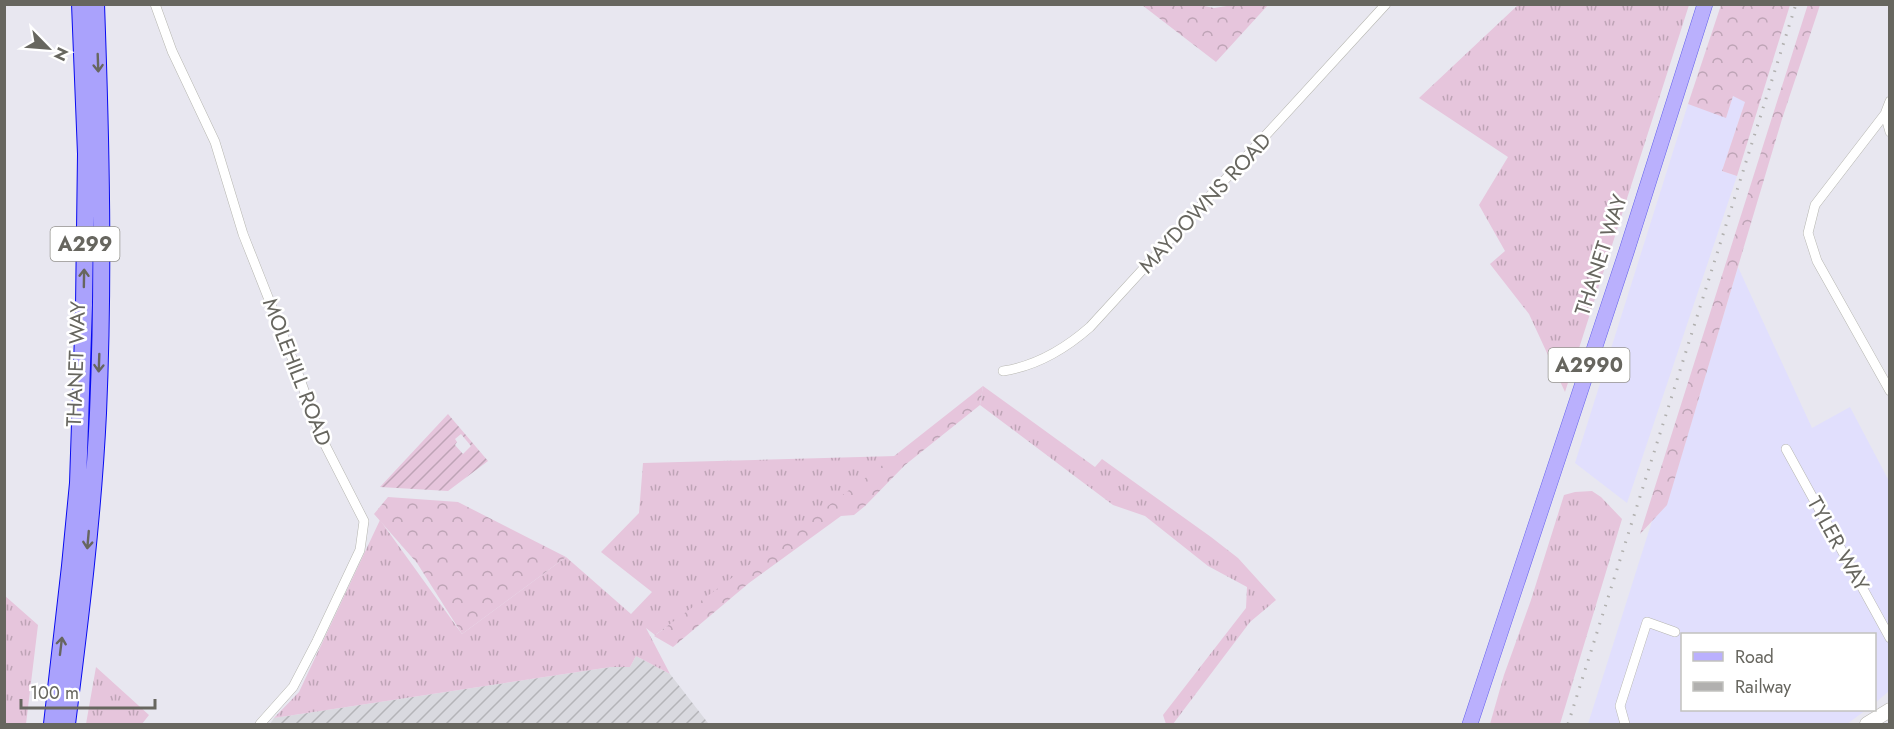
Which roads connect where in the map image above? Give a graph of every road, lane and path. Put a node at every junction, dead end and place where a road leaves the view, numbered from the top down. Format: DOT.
graph roads {
  1 [pos="80,4"];
  2 [pos="96,4"];
  3 [pos="155,4"];
  4 [pos="1386,4"];
  5 [pos="1705,4"];
  6 [pos="1890,101"];
  7 [pos="1884,114"];
  8 [pos="1890,132"];
  9 [pos="1003,371"];
  10 [pos="1890,391"];
  11 [pos="1786,449"];
  12 [pos="1675,632"];
  13 [pos="1890,638"];
  14 [pos="52,724"];
  15 [pos="67,724"];
  16 [pos="260,724"];
  17 [pos="1470,724"];
  18 [pos="1625,724"];
  14 -- 1 [label="highway, THANET WAY / A299, one-way"];
  2 -- 15 [label="highway, THANET WAY / A299, one-way"];
  3 -- 16 [label="street, MOLEHILL ROAD"];
  4 -- 9 [label="street, MAYDOWNS ROAD"];
  5 -- 17 [label="main road, THANET WAY / A2990"];
  6 -- 7 [label="street"];
  7 -- 8 [label="street"];
  7 -- 10 [label="street"];
  11 -- 13 [label="street, TYLER WAY"];
  12 -- 18 [label="street"];
}
